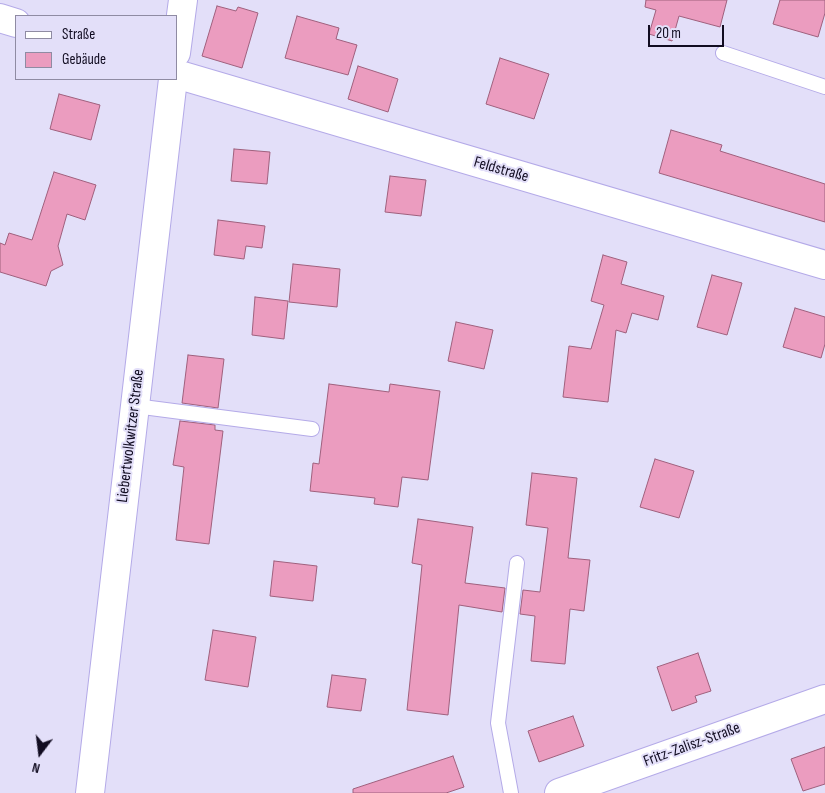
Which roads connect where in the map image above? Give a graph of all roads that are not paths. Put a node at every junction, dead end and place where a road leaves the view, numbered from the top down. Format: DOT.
graph roads {
  1 [pos="182,0"];
  2 [pos="0,18"];
  3 [pos="15,23"];
  4 [pos="178,36"];
  5 [pos="724,52"];
  6 [pos="178,75"];
  7 [pos="173,80"];
  8 [pos="825,87"];
  9 [pos="825,265"];
  10 [pos="135,406"];
  11 [pos="312,429"];
  12 [pos="517,563"];
  13 [pos="825,699"];
  14 [pos="90,793"];
  15 [pos="511,793"];
  16 [pos="559,793"];
  1 -- 4 [label="street"];
  2 -- 3 [label="street"];
  5 -- 8 [label="lane"];
  6 -- 9 [label="street, Feldstraße"];
  7 -- 10 [label="street, Liebertwolkwitzer Straße"];
  10 -- 11 [label="lane"];
  10 -- 14 [label="street, Liebertwolkwitzer Straße"];
  12 -- 15 [label="lane"];
  13 -- 16 [label="street, Fritz-Zalisz-Straße"];
}
